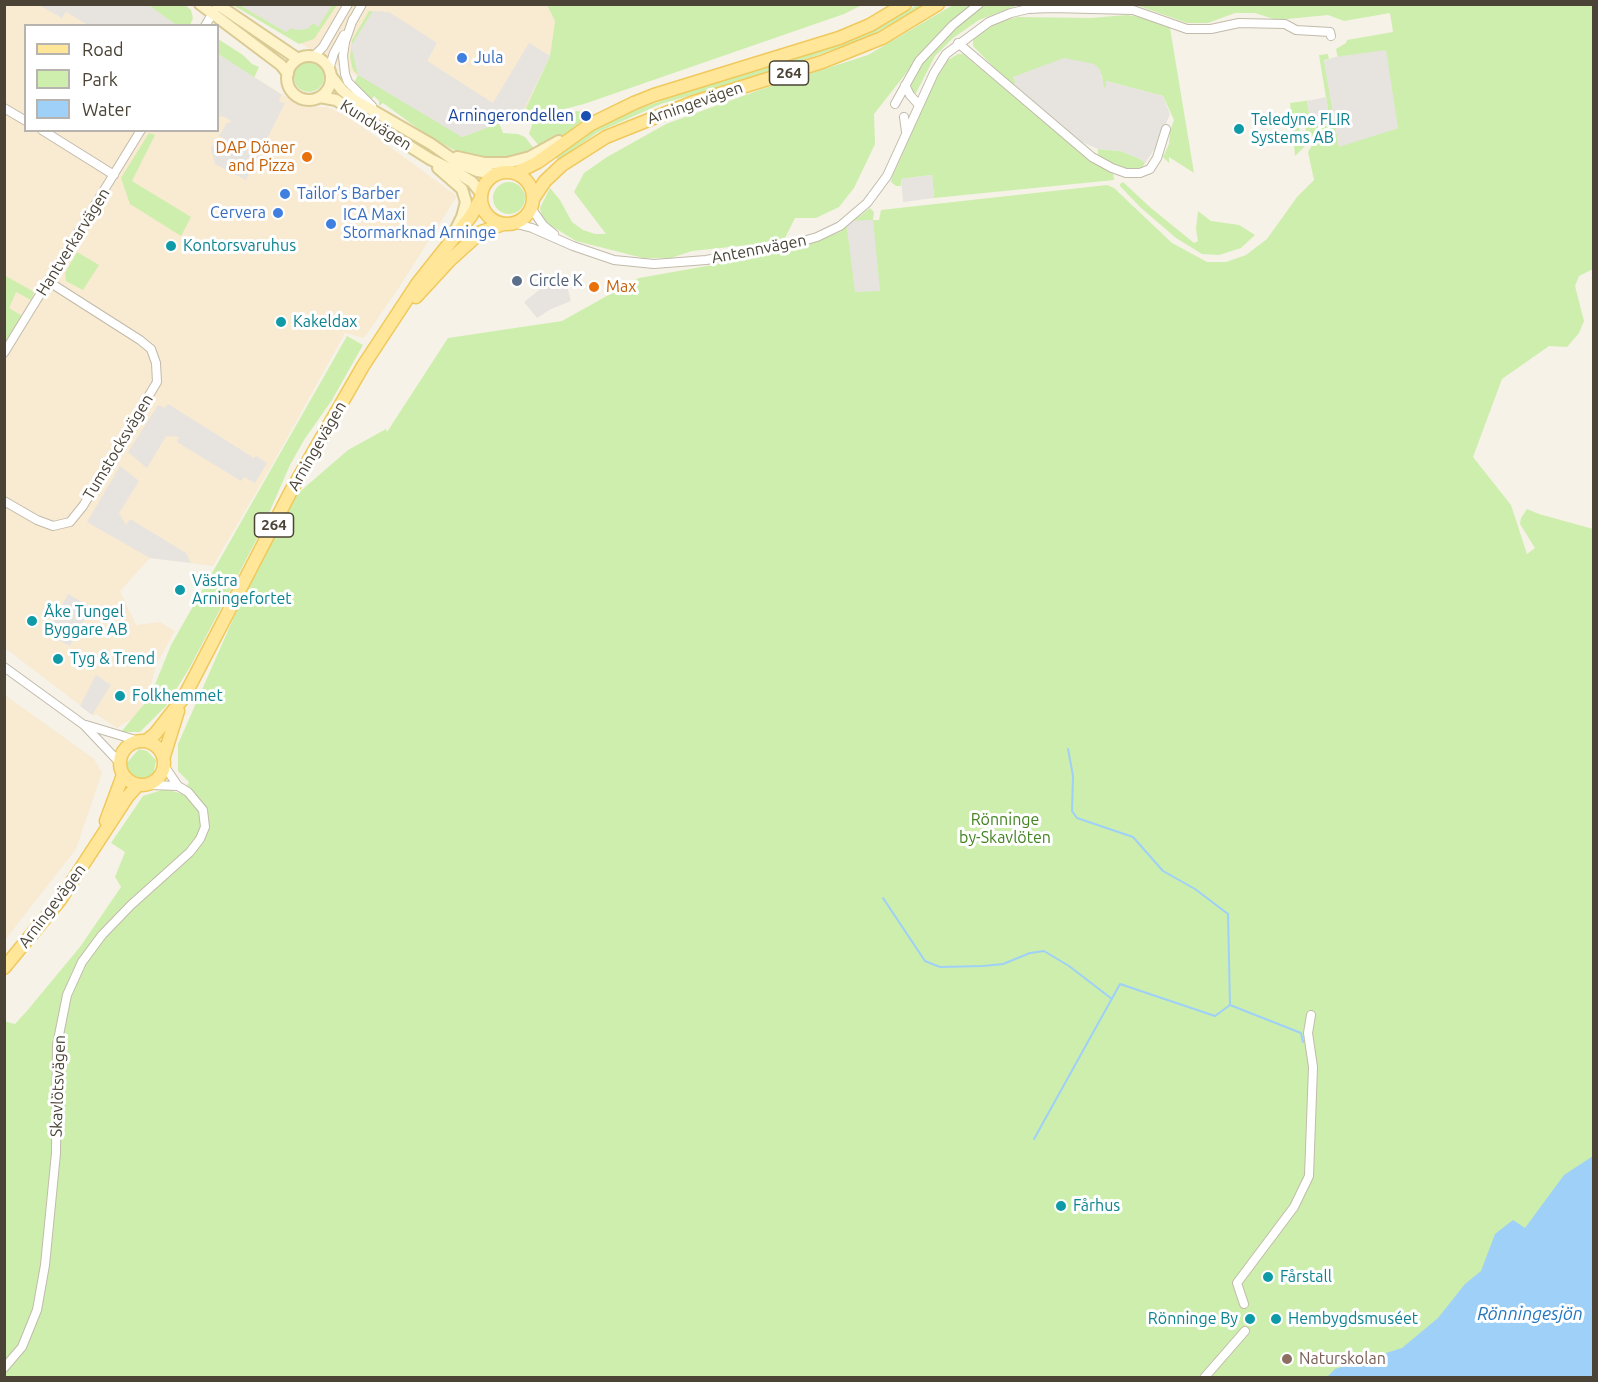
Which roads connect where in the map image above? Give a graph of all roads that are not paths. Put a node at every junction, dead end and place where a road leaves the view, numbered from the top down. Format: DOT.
graph roads {
  1 [pos="200,4"];
  2 [pos="348,4"];
  3 [pos="362,4"];
  4 [pos="905,4"];
  5 [pos="938,4"];
  6 [pos="979,4"];
  7 [pos="216,8"];
  8 [pos="353,19"];
  9 [pos="206,24"];
  10 [pos="1331,36"];
  11 [pos="958,43"];
  12 [pos="313,57"];
  13 [pos="298,59"];
  14 [pos="330,72"];
  15 [pos="288,74"];
  16 [pos="905,86"];
  17 [pos="320,97"];
  18 [pos="895,104"];
  19 [pos="919,105"];
  20 [pos="4,108"];
  21 [pos="382,116"];
  22 [pos="904,117"];
  23 [pos="24,120"];
  24 [pos="591,124"];
  25 [pos="1166,129"];
  26 [pos="45,132"];
  27 [pos="140,132"];
  28 [pos="906,133"];
  29 [pos="446,154"];
  30 [pos="430,159"];
  31 [pos="516,173"];
  32 [pos="496,174"];
  33 [pos="114,175"];
  34 [pos="481,195"];
  35 [pos="532,204"];
  36 [pos="508,224"];
  37 [pos="562,240"];
  38 [pos="444,250"];
  39 [pos="49,282"];
  40 [pos="374,350"];
  41 [pos="4,353"];
  42 [pos="4,501"];
  43 [pos="4,667"];
  44 [pos="180,704"];
  45 [pos="84,725"];
  46 [pos="143,741"];
  47 [pos="164,761"];
  48 [pos="121,769"];
  49 [pos="150,785"];
  50 [pos="137,786"];
  51 [pos="178,786"];
  52 [pos="98,842"];
  53 [pos="4,968"];
  54 [pos="1311,1015"];
  55 [pos="1245,1304"];
  56 [pos="1245,1331"];
  57 [pos="4,1368"];
  58 [pos="1204,1377"];
  1 -- 7 [label="street"];
  2 -- 12 [label="street"];
  3 -- 8 [label="street"];
  4 -- 24 [label="main road, Arningevägen / 264"];
  5 -- 35 [label="main road, Arningevägen / 264"];
  6 -- 16 [label="street"];
  7 -- 9 [label="street"];
  7 -- 13 [label="street"];
  7 -- 15 [label="street"];
  8 -- 14 [label="street"];
  8 -- 21 [label="street, Kundvägen"];
  10 -- 11 [label="street, Antennvägen"];
  11 -- 19 [label="street, Antennvägen"];
  11 -- 25 [label="street"];
  12 -- 13 [label="street"];
  12 -- 14 [label="street"];
  13 -- 15 [label="street"];
  14 -- 17 [label="street"];
  14 -- 21 [label="street, Kundvägen"];
  15 -- 17 [label="street"];
  16 -- 18 [label="street"];
  16 -- 19 [label="street"];
  17 -- 30 [label="street, Kundvägen"];
  19 -- 28 [label="street, Antennvägen"];
  20 -- 23 [label="street"];
  21 -- 29 [label="street, Kundvägen"];
  22 -- 28 [label="street"];
  24 -- 29 [label="street, Kundvägen"];
  24 -- 31 [label="main road, Arningevägen / 264"];
  26 -- 33 [label="street"];
  27 -- 33 [label="street, Hantverkarvägen"];
  28 -- 37 [label="street, Antennvägen"];
  29 -- 32 [label="street, Kundvägen"];
  30 -- 34 [label="street, Kundvägen"];
  30 -- 38 [label="street, Kundvägen"];
  31 -- 32 [label="main road, 264"];
  31 -- 35 [label="main road"];
  32 -- 34 [label="main road, 264"];
  33 -- 39 [label="street, Hantverkarvägen"];
  34 -- 36 [label="main road"];
  34 -- 38 [label="main road, Arningevägen / 264"];
  35 -- 36 [label="main road, 264"];
  35 -- 37 [label="street, Antennvägen"];
  36 -- 37 [label="street, Antennvägen"];
  36 -- 40 [label="main road, Arningevägen / 264"];
  38 -- 40 [label="main road, Arningevägen / 264"];
  39 -- 41 [label="street, Hantverkarvägen"];
  39 -- 42 [label="street, Tumstocksvägen"];
  40 -- 44 [label="main road, Arningevägen / 264"];
  43 -- 45 [label="street"];
  44 -- 46 [label="main road, Arningevägen / 264"];
  44 -- 47 [label="main road, Arningevägen / 264"];
  45 -- 46 [label="street"];
  45 -- 48 [label="street"];
  46 -- 47 [label="main road"];
  46 -- 48 [label="main road, 264"];
  47 -- 49 [label="main road, 264"];
  47 -- 51 [label="street, Skavlötsvägen"];
  48 -- 50 [label="main road"];
  48 -- 52 [label="main road, Arningevägen / 264"];
  49 -- 50 [label="main road"];
  49 -- 51 [label="street"];
  50 -- 52 [label="main road, Arningevägen / 264"];
  51 -- 57 [label="street, Skavlötsvägen"];
  52 -- 53 [label="main road, Arningevägen / 264"];
  54 -- 55 [label="street"];
  56 -- 58 [label="street"];
}
